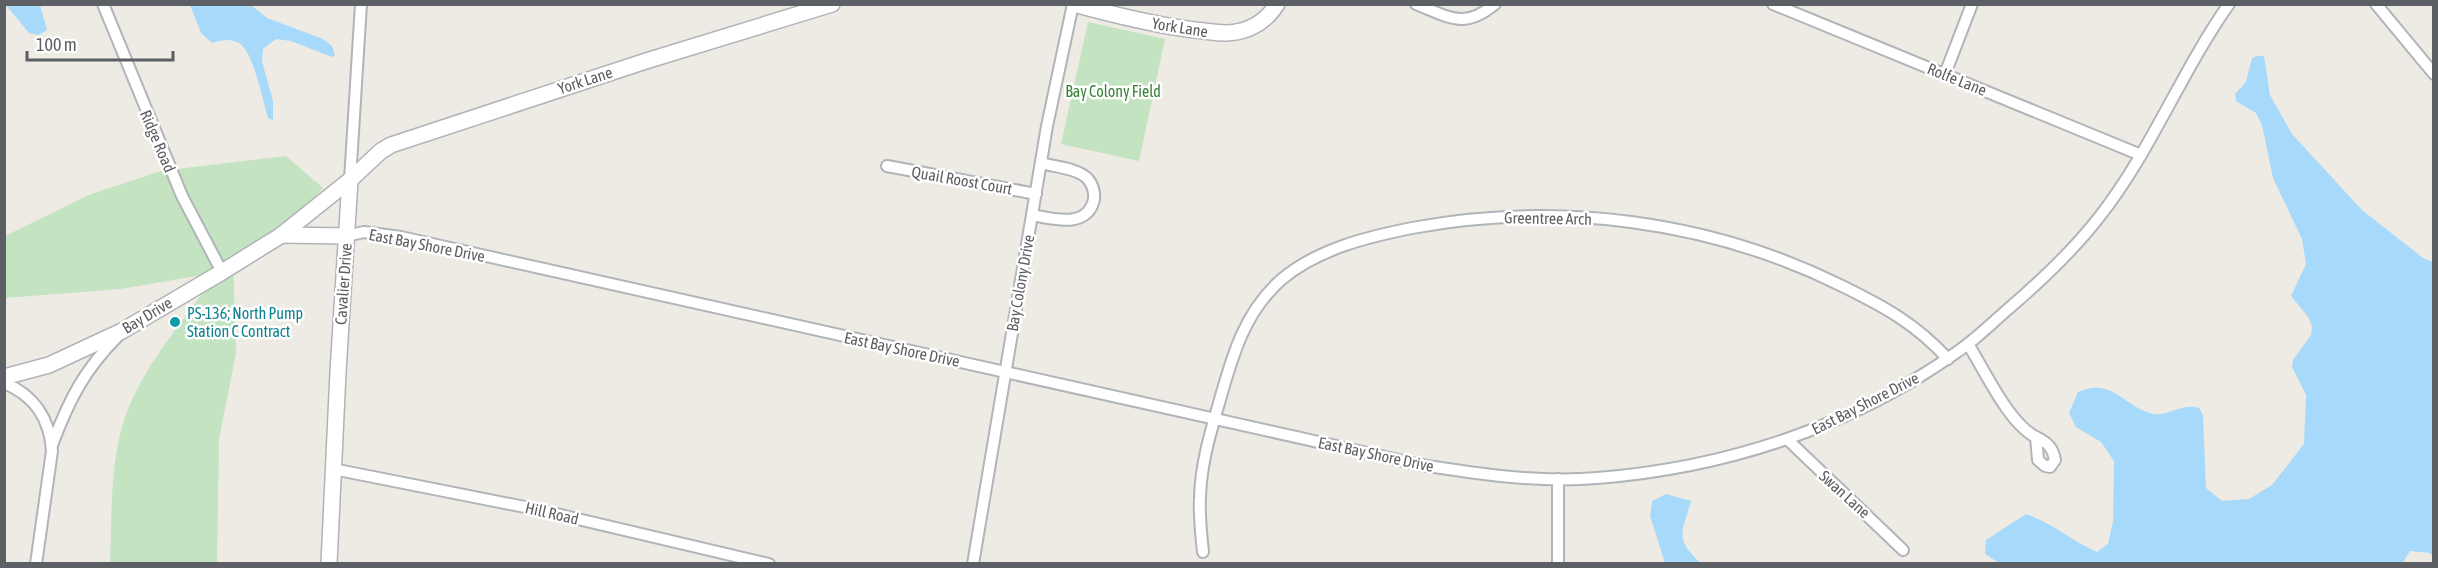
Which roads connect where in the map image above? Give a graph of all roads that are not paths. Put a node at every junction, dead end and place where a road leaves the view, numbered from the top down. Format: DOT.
graph roads {
  1 [pos="103,4"];
  2 [pos="361,4"];
  3 [pos="832,4"];
  4 [pos="1073,4"];
  5 [pos="1277,4"];
  6 [pos="1416,4"];
  7 [pos="1496,4"];
  8 [pos="1773,4"];
  9 [pos="1972,4"];
  10 [pos="2229,4"];
  11 [pos="2376,4"];
  12 [pos="1945,74"];
  13 [pos="2433,74"];
  14 [pos="2141,155"];
  15 [pos="1041,163"];
  16 [pos="887,166"];
  17 [pos="350,180"];
  18 [pos="1036,194"];
  19 [pos="1032,215"];
  20 [pos="281,234"];
  21 [pos="346,236"];
  22 [pos="222,272"];
  23 [pos="122,331"];
  24 [pos="1968,344"];
  25 [pos="1948,358"];
  26 [pos="1005,371"];
  27 [pos="4,377"];
  28 [pos="4,383"];
  29 [pos="1214,417"];
  30 [pos="2036,436"];
  31 [pos="1788,440"];
  32 [pos="52,446"];
  33 [pos="333,468"];
  34 [pos="1558,478"];
  35 [pos="1903,550"];
  36 [pos="1203,552"];
  37 [pos="36,564"];
  38 [pos="329,564"];
  39 [pos="770,564"];
  40 [pos="973,564"];
  41 [pos="1558,564"];
  1 -- 22 [label="street, Ridge Road"];
  2 -- 17 [label="street, Cavalier Drive"];
  3 -- 17 [label="street, York Lane"];
  4 -- 5 [label="street, York Lane"];
  4 -- 15 [label="street, Bay Colony Drive"];
  6 -- 7 [label="street"];
  8 -- 12 [label="street, Rolfe Lane"];
  9 -- 12 [label="street"];
  10 -- 14 [label="street, East Bay Shore Drive"];
  11 -- 13 [label="street"];
  12 -- 14 [label="street, Rolfe Lane"];
  14 -- 24 [label="street, East Bay Shore Drive"];
  15 -- 18 [label="street, Bay Colony Drive"];
  15 -- 19 [label="street"];
  16 -- 18 [label="street, Quail Roost Court"];
  17 -- 20 [label="street, Bay Drive"];
  17 -- 21 [label="street, Cavalier Drive"];
  18 -- 19 [label="street, Bay Colony Drive"];
  19 -- 26 [label="street, Bay Colony Drive"];
  20 -- 21 [label="street"];
  20 -- 22 [label="street, Bay Drive"];
  21 -- 26 [label="street, East Bay Shore Drive"];
  21 -- 33 [label="street, Cavalier Drive"];
  22 -- 23 [label="street, Bay Drive"];
  23 -- 27 [label="street, Bay Drive"];
  23 -- 32 [label="street"];
  24 -- 25 [label="street, East Bay Shore Drive"];
  24 -- 30 [label="street"];
  25 -- 29 [label="street, Greentree Arch"];
  25 -- 31 [label="street, East Bay Shore Drive"];
  26 -- 29 [label="street, East Bay Shore Drive"];
  26 -- 40 [label="street, Bay Colony Drive"];
  28 -- 32 [label="street"];
  29 -- 34 [label="street, East Bay Shore Drive"];
  29 -- 36 [label="street, Greentree Arch"];
  31 -- 34 [label="street, East Bay Shore Drive"];
  31 -- 35 [label="street, Swan Lane"];
  32 -- 37 [label="street"];
  33 -- 38 [label="street, Cavalier Drive"];
  33 -- 39 [label="street, Hill Road"];
  34 -- 41 [label="street"];
}
